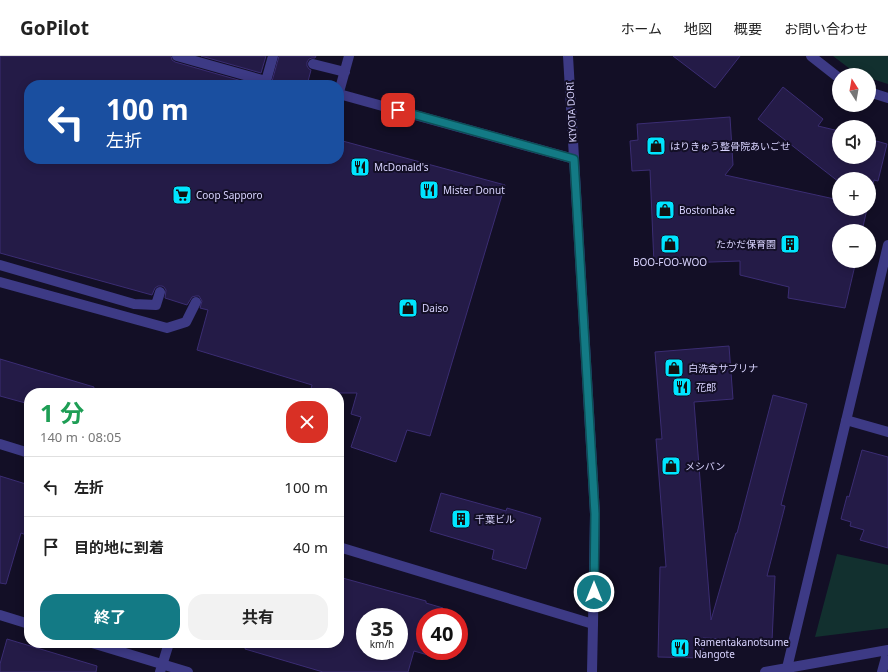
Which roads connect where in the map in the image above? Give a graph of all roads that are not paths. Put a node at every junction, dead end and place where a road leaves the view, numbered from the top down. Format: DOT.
graph roads {
  1 [pos="177,56"];
  2 [pos="273,56"];
  3 [pos="349,56"];
  4 [pos="568,56"];
  5 [pos="811,56"];
  6 [pos="313,64"];
  7 [pos="344,72"];
  8 [pos="832,72"];
  9 [pos="262,80"];
  10 [pos="266,80"];
  11 [pos="342,80"];
  12 [pos="344,94"];
  13 [pos="876,94"];
  14 [pos="888,98"];
  15 [pos="574,159"];
  16 [pos="888,245"];
  17 [pos="0,265"];
  18 [pos="886,266"];
  19 [pos="0,282"];
  20 [pos="160,292"];
  21 [pos="196,302"];
  22 [pos="846,420"];
  23 [pos="888,432"];
  24 [pos="0,444"];
  25 [pos="24,451"];
  26 [pos="344,549"];
  27 [pos="0,615"];
  28 [pos="24,622"];
  29 [pos="594,624"];
  30 [pos="106,648"];
  31 [pos="167,648"];
  32 [pos="888,650"];
  33 [pos="161,668"];
  34 [pos="787,668"];
  35 [pos="188,672"];
  36 [pos="592,672"];
  37 [pos="765,672"];
  38 [pos="882,672"];
  1 -- 9 [label="street"];
  2 -- 10 [label="street"];
  3 -- 7 [label="street"];
  4 -- 15 [label="street, KIYOTA DORI"];
  5 -- 8 [label="street"];
  6 -- 7 [label="street"];
  7 -- 11 [label="street"];
  12 -- 15 [label="street"];
  13 -- 14 [label="street"];
  15 -- 29 [label="street, KIYOTA DORI"];
  16 -- 18 [label="street"];
  17 -- 20 [label="street"];
  18 -- 22 [label="street"];
  19 -- 21 [label="street"];
  22 -- 23 [label="street"];
  22 -- 34 [label="street"];
  24 -- 25 [label="street"];
  26 -- 29 [label="street"];
  27 -- 28 [label="street"];
  29 -- 36 [label="street, KIYOTA DORI"];
  30 -- 33 [label="street"];
  31 -- 33 [label="street"];
  32 -- 34 [label="street"];
  32 -- 38 [label="street"];
  33 -- 35 [label="street"];
  34 -- 37 [label="street"];
}
